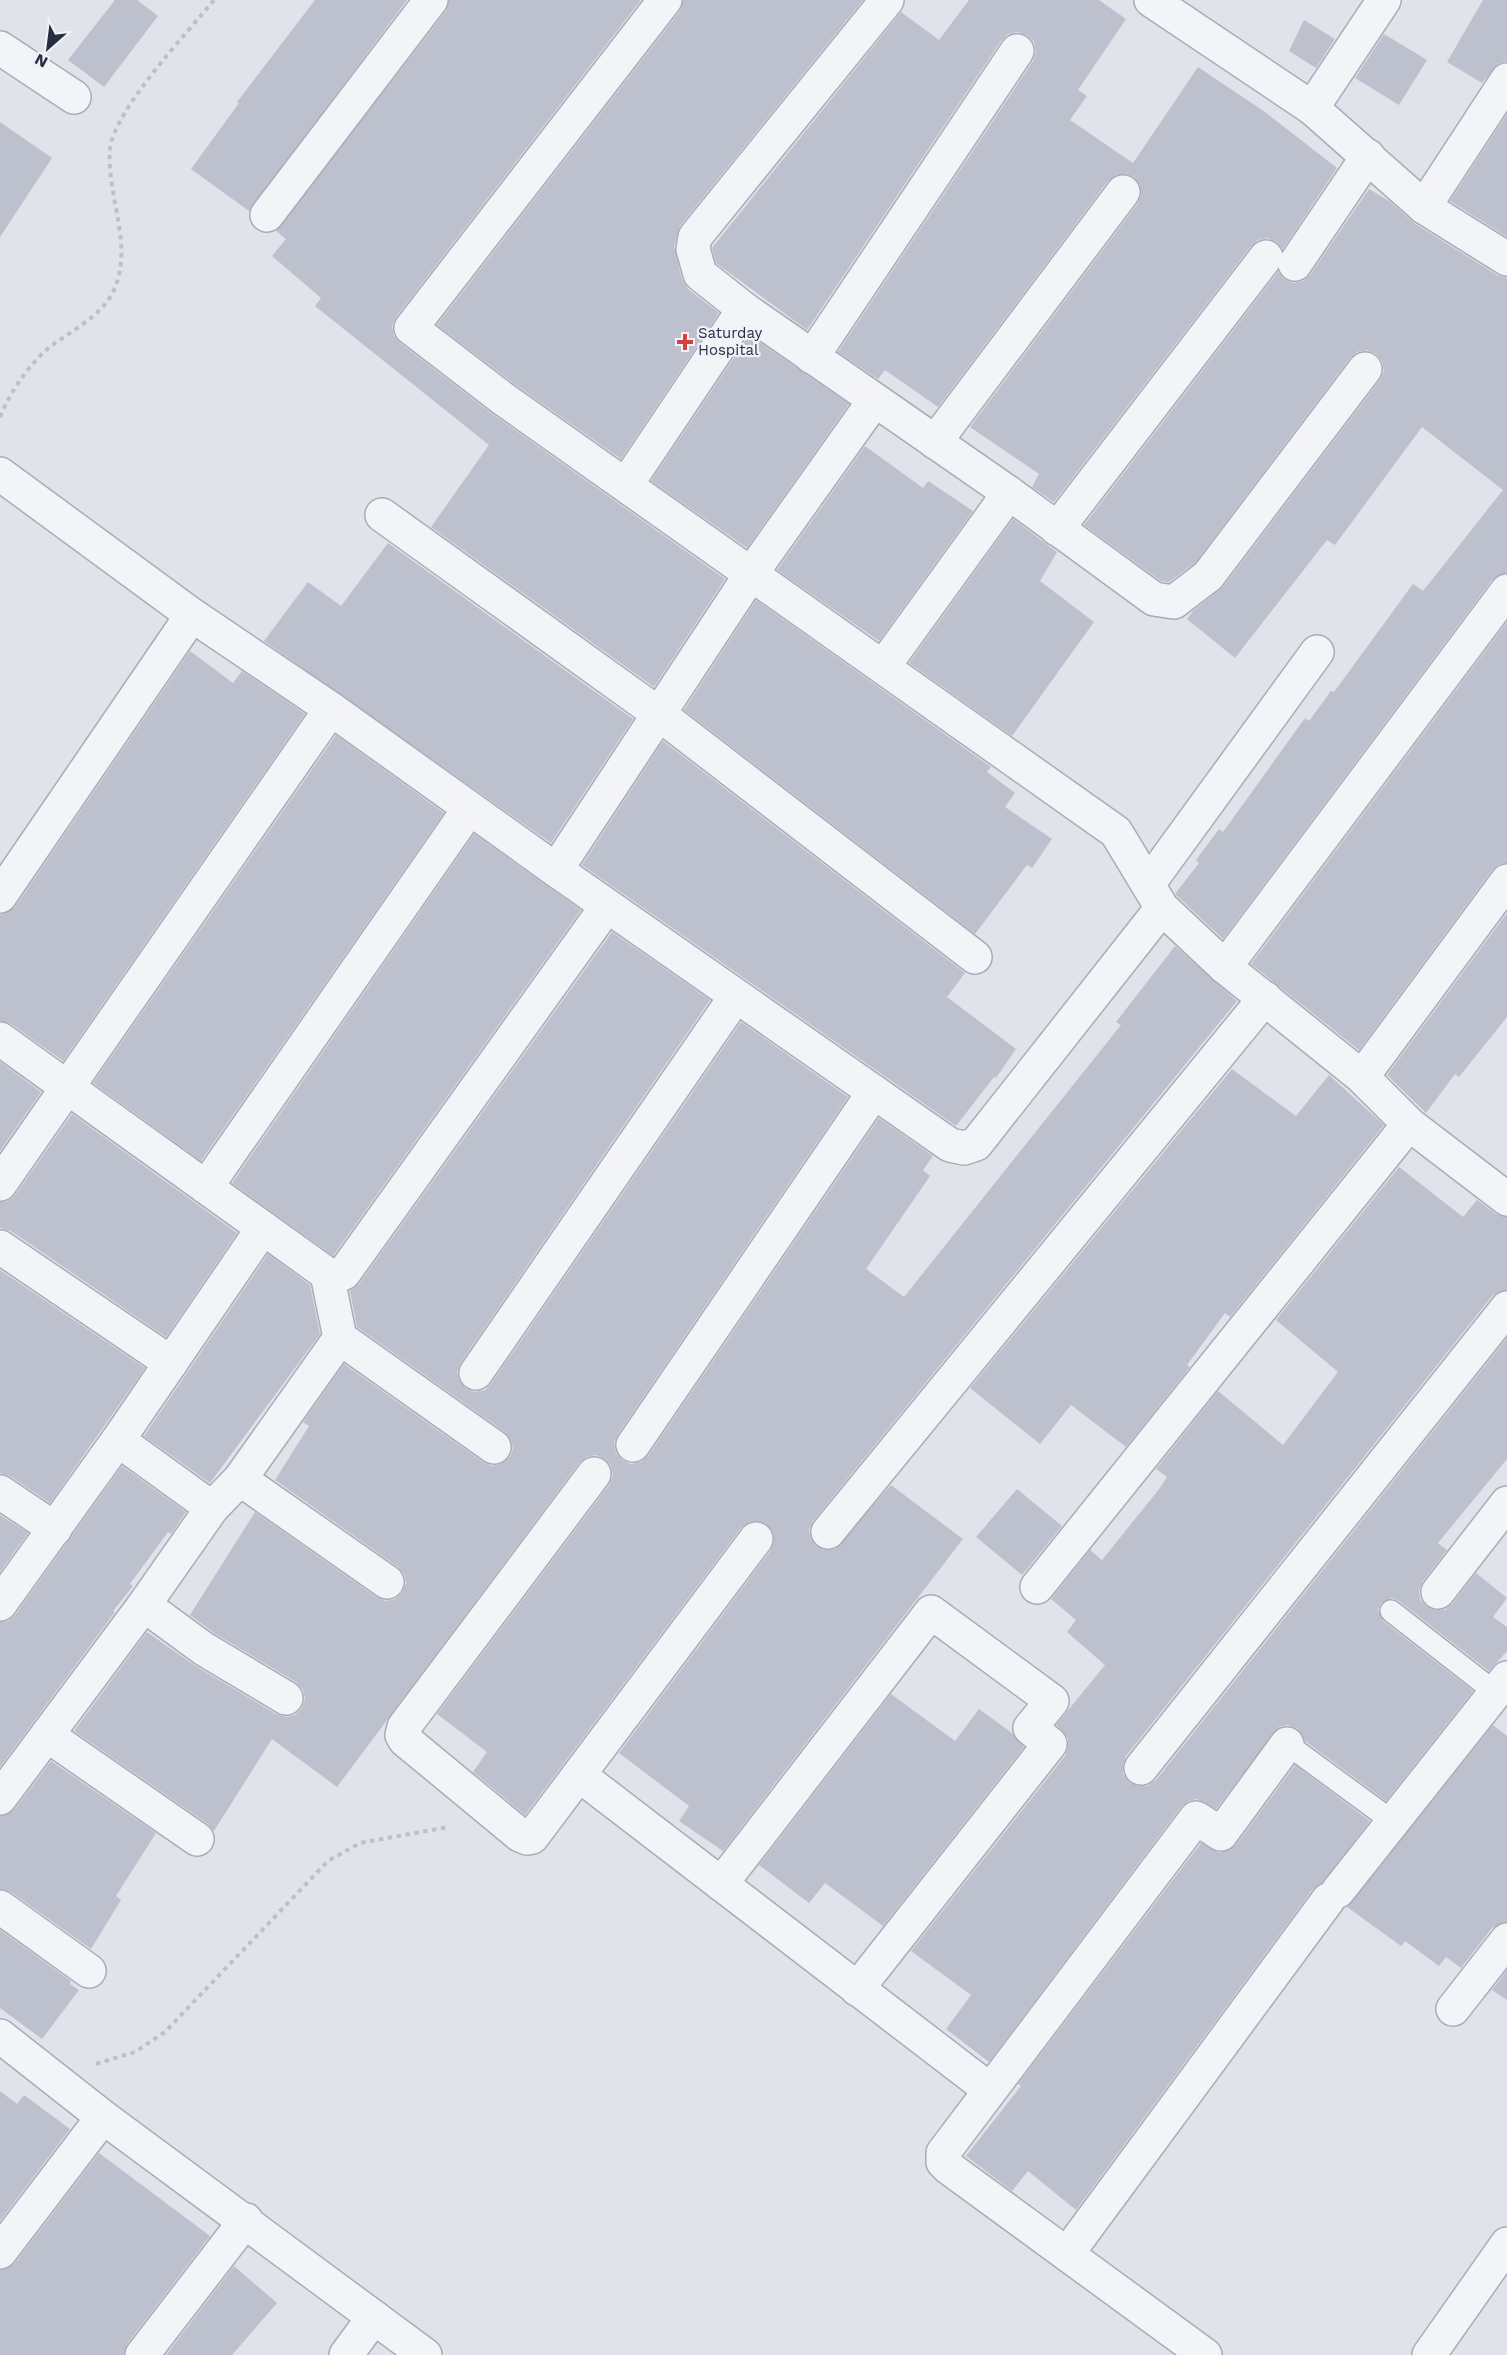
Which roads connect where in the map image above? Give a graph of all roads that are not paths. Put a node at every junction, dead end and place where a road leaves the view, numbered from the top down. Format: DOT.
graph roads {
  1 [pos="431,0"];
  2 [pos="665,0"];
  3 [pos="887,0"];
  4 [pos="1384,0"];
  5 [pos="1163,3"];
  6 [pos="0,48"];
  7 [pos="1017,51"];
  8 [pos="1507,80"];
  9 [pos="74,97"];
  10 [pos="1312,108"];
  11 [pos="1368,156"];
  12 [pos="1123,192"];
  13 [pos="1424,207"];
  14 [pos="267,215"];
  15 [pos="1507,259"];
  16 [pos="744,309"];
  17 [pos="812,357"];
  18 [pos="1365,369"];
  19 [pos="874,401"];
  20 [pos="935,442"];
  21 [pos="0,474"];
  22 [pos="626,485"];
  23 [pos="1009,493"];
  24 [pos="382,514"];
  25 [pos="1057,529"];
  26 [pos="751,574"];
  27 [pos="1507,591"];
  28 [pos="192,615"];
  29 [pos="1317,652"];
  30 [pos="883,667"];
  31 [pos="331,709"];
  32 [pos="659,714"];
  33 [pos="469,809"];
  34 [pos="556,870"];
  35 [pos="1507,881"];
  36 [pos="0,896"];
  37 [pos="1156,896"];
  38 [pos="607,906"];
  39 [pos="975,957"];
  40 [pos="1225,968"];
  41 [pos="736,996"];
  42 [pos="1265,998"];
  43 [pos="0,1040"];
  44 [pos="1362,1077"];
  45 [pos="68,1089"];
  46 [pos="874,1092"];
  47 [pos="1409,1124"];
  48 [pos="0,1184"];
  49 [pos="206,1187"];
  50 [pos="1507,1199"];
  51 [pos="263,1228"];
  52 [pos="0,1247"];
  53 [pos="327,1274"];
  54 [pos="1507,1308"];
  55 [pos="340,1338"];
  56 [pos="171,1363"];
  57 [pos="476,1373"];
  58 [pos="118,1440"];
  59 [pos="633,1445"];
  60 [pos="494,1447"];
  61 [pos="594,1473"];
  62 [pos="240,1479"];
  63 [pos="0,1492"];
  64 [pos="1507,1503"];
  65 [pos="212,1508"];
  66 [pos="55,1528"];
  67 [pos="828,1532"];
  68 [pos="756,1539"];
  69 [pos="387,1582"];
  70 [pos="1036,1587"];
  71 [pos="1438,1592"];
  72 [pos="0,1604"];
  73 [pos="144,1605"];
  74 [pos="1390,1611"];
  75 [pos="1501,1686"];
  76 [pos="286,1698"];
  77 [pos="47,1735"];
  78 [pos="1287,1744"];
  79 [pos="1141,1768"];
  80 [pos="579,1775"];
  81 [pos="0,1798"];
  82 [pos="1392,1821"];
  83 [pos="197,1839"];
  84 [pos="721,1884"];
  85 [pos="0,1907"];
  86 [pos="1507,1940"];
  87 [pos="89,1971"];
  88 [pos="858,1989"];
  89 [pos="1453,2009"];
  90 [pos="0,2036"];
  91 [pos="990,2090"];
  92 [pos="103,2117"];
  93 [pos="246,2220"];
  94 [pos="1507,2244"];
  95 [pos="0,2252"];
  96 [pos="1066,2254"];
  97 [pos="374,2317"];
  98 [pos="142,2355"];
  99 [pos="346,2355"];
  100 [pos="425,2355"];
  101 [pos="1205,2355"];
  102 [pos="1429,2355"];
  1 -- 14 [label="street"];
  2 -- 22 [label="street"];
  3 -- 16 [label="street"];
  4 -- 10 [label="street"];
  5 -- 10 [label="street"];
  6 -- 9 [label="street"];
  7 -- 17 [label="street"];
  8 -- 13 [label="street"];
  10 -- 11 [label="street"];
  11 -- 13 [label="street"];
  11 -- 25 [label="street"];
  12 -- 20 [label="street"];
  13 -- 15 [label="street"];
  16 -- 17 [label="street"];
  16 -- 22 [label="street"];
  17 -- 19 [label="street"];
  18 -- 25 [label="street"];
  19 -- 20 [label="street"];
  19 -- 26 [label="street"];
  20 -- 23 [label="street"];
  21 -- 28 [label="street"];
  22 -- 26 [label="street"];
  23 -- 25 [label="street"];
  23 -- 30 [label="street"];
  24 -- 32 [label="street"];
  26 -- 30 [label="street"];
  26 -- 32 [label="street"];
  27 -- 40 [label="street"];
  28 -- 31 [label="street"];
  28 -- 36 [label="street"];
  29 -- 37 [label="street"];
  30 -- 37 [label="street"];
  31 -- 33 [label="street"];
  31 -- 45 [label="street"];
  32 -- 34 [label="street"];
  32 -- 39 [label="street"];
  33 -- 34 [label="street"];
  33 -- 49 [label="street"];
  34 -- 38 [label="street"];
  35 -- 44 [label="street"];
  37 -- 40 [label="street"];
  37 -- 46 [label="street"];
  38 -- 41 [label="street"];
  38 -- 53 [label="street"];
  40 -- 42 [label="street"];
  41 -- 46 [label="street"];
  41 -- 57 [label="street"];
  42 -- 44 [label="street"];
  42 -- 67 [label="street"];
  43 -- 45 [label="street"];
  44 -- 47 [label="street"];
  45 -- 48 [label="street"];
  45 -- 49 [label="street"];
  46 -- 59 [label="street"];
  47 -- 50 [label="street"];
  47 -- 70 [label="street"];
  49 -- 51 [label="street"];
  51 -- 53 [label="street"];
  51 -- 56 [label="street"];
  52 -- 56 [label="street"];
  53 -- 55 [label="street"];
  54 -- 79 [label="street"];
  55 -- 60 [label="street"];
  55 -- 62 [label="street"];
  56 -- 58 [label="street"];
  58 -- 65 [label="street"];
  58 -- 66 [label="street"];
  61 -- 80 [label="street"];
  62 -- 65 [label="street"];
  62 -- 69 [label="street"];
  63 -- 66 [label="street"];
  64 -- 71 [label="street"];
  65 -- 73 [label="street"];
  66 -- 72 [label="street"];
  68 -- 80 [label="street"];
  73 -- 76 [label="street"];
  73 -- 77 [label="street"];
  74 -- 75 [label="lane"];
  75 -- 82 [label="street"];
  77 -- 81 [label="street"];
  77 -- 83 [label="street"];
  78 -- 82 [label="lane"];
  78 -- 91 [label="street"];
  80 -- 84 [label="street"];
  82 -- 96 [label="street"];
  84 -- 88 [label="street"];
  84 -- 88 [label="street"];
  85 -- 87 [label="street"];
  86 -- 89 [label="street"];
  88 -- 91 [label="street"];
  90 -- 92 [label="street"];
  91 -- 96 [label="street"];
  92 -- 93 [label="street"];
  92 -- 95 [label="street"];
  93 -- 97 [label="street"];
  93 -- 98 [label="street"];
  94 -- 102 [label="street"];
  96 -- 101 [label="street"];
  97 -- 99 [label="street"];
  97 -- 100 [label="street"];
}
